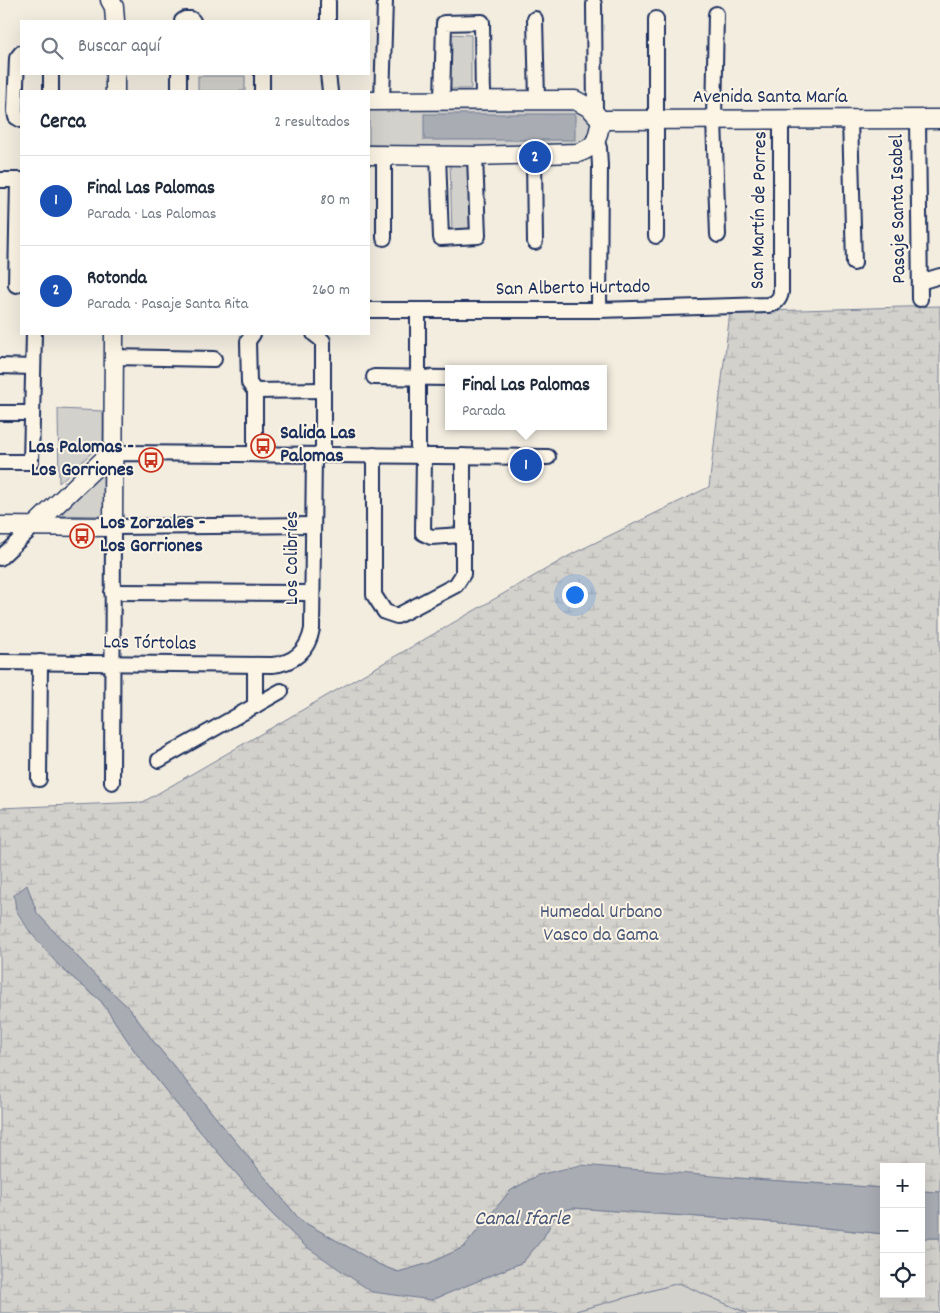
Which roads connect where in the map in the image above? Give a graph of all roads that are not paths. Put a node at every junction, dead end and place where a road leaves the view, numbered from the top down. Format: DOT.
graph roads {
  1 [pos="110,0"];
  2 [pos="385,0"];
  3 [pos="328,1"];
  4 [pos="594,4"];
  5 [pos="716,14"];
  6 [pos="535,19"];
  7 [pos="115,20"];
  8 [pos="328,20"];
  9 [pos="656,20"];
  10 [pos="20,54"];
  11 [pos="51,75"];
  12 [pos="115,75"];
  13 [pos="179,75"];
  14 [pos="262,75"];
  15 [pos="328,75"];
  16 [pos="51,90"];
  17 [pos="115,90"];
  18 [pos="179,90"];
  19 [pos="262,90"];
  20 [pos="330,90"];
  21 [pos="442,100"];
  22 [pos="536,100"];
  23 [pos="375,101"];
  24 [pos="483,101"];
  25 [pos="598,116"];
  26 [pos="20,119"];
  27 [pos="781,119"];
  28 [pos="850,119"];
  29 [pos="918,119"];
  30 [pos="940,119"];
  31 [pos="656,120"];
  32 [pos="714,120"];
  33 [pos="597,142"];
  34 [pos="438,155"];
  35 [pos="534,155"];
  36 [pos="376,156"];
  37 [pos="475,156"];
  38 [pos="0,180"];
  39 [pos="20,180"];
  40 [pos="718,235"];
  41 [pos="656,236"];
  42 [pos="384,238"];
  43 [pos="535,242"];
  44 [pos="854,263"];
  45 [pos="940,276"];
  46 [pos="920,282"];
  47 [pos="16,285"];
  48 [pos="920,299"];
  49 [pos="778,301"];
  50 [pos="370,310"];
  51 [pos="599,310"];
  52 [pos="418,311"];
  53 [pos="34,335"];
  54 [pos="114,335"];
  55 [pos="252,335"];
  56 [pos="315,335"];
  57 [pos="114,358"];
  58 [pos="214,359"];
  59 [pos="0,366"];
  60 [pos="33,367"];
  61 [pos="374,376"];
  62 [pos="418,378"];
  63 [pos="445,378"];
  64 [pos="323,390"];
  65 [pos="255,391"];
  66 [pos="0,413"];
  67 [pos="32,413"];
  68 [pos="113,454"];
  69 [pos="255,454"];
  70 [pos="318,455"];
  71 [pos="374,455"];
  72 [pos="421,456"];
  73 [pos="463,456"];
  74 [pos="548,457"];
  75 [pos="0,462"];
  76 [pos="313,525"];
  77 [pos="0,526"];
  78 [pos="34,526"];
  79 [pos="113,527"];
  80 [pos="462,535"];
  81 [pos="0,558"];
  82 [pos="112,592"];
  83 [pos="312,593"];
  84 [pos="298,656"];
  85 [pos="0,662"];
  86 [pos="40,662"];
  87 [pos="112,663"];
  88 [pos="255,665"];
  89 [pos="281,691"];
  90 [pos="255,706"];
  91 [pos="159,760"];
  92 [pos="39,779"];
  93 [pos="112,782"];
  1 -- 7 [label="street"];
  2 -- 23 [label="street"];
  3 -- 8 [label="street"];
  4 -- 25 [label="street"];
  5 -- 32 [label="street"];
  6 -- 22 [label="street"];
  9 -- 31 [label="street"];
  10 -- 26 [label="street"];
  11 -- 16 [label="street"];
  12 -- 17 [label="street"];
  13 -- 18 [label="street"];
  14 -- 19 [label="street"];
  15 -- 20 [label="street"];
  21 -- 23 [label="street"];
  21 -- 24 [label="street"];
  21 -- 24 [label="street"];
  22 -- 24 [label="street"];
  22 -- 25 [label="street"];
  25 -- 31 [label="street, Avenida Santa María"];
  25 -- 33 [label="street"];
  27 -- 28 [label="street, Avenida Santa María"];
  27 -- 32 [label="street, Avenida Santa María"];
  27 -- 49 [label="street, San Martín de Porres"];
  28 -- 29 [label="street, Avenida Santa María"];
  28 -- 44 [label="street"];
  29 -- 30 [label="street, Avenida Santa María"];
  29 -- 46 [label="street, Pasaje Santa Isabel"];
  31 -- 32 [label="street, Avenida Santa María"];
  31 -- 41 [label="street"];
  32 -- 40 [label="street"];
  33 -- 35 [label="street"];
  33 -- 51 [label="street"];
  34 -- 36 [label="street"];
  34 -- 37 [label="street"];
  34 -- 37 [label="street"];
  35 -- 37 [label="street"];
  35 -- 43 [label="street"];
  36 -- 42 [label="street"];
  38 -- 39 [label="street"];
  39 -- 47 [label="street"];
  45 -- 46 [label="street"];
  46 -- 48 [label="street, Pasaje Santa Isabel"];
  49 -- 51 [label="street, San Alberto Hurtado"];
  50 -- 52 [label="street, San Alberto Hurtado"];
  51 -- 52 [label="street, San Alberto Hurtado"];
  52 -- 62 [label="street"];
  53 -- 60 [label="street"];
  54 -- 57 [label="street"];
  55 -- 65 [label="street"];
  56 -- 64 [label="street, Los Colibríes"];
  57 -- 58 [label="street"];
  57 -- 68 [label="street"];
  59 -- 60 [label="street"];
  60 -- 67 [label="street"];
  61 -- 62 [label="street"];
  62 -- 63 [label="street"];
  62 -- 72 [label="street"];
  64 -- 65 [label="street"];
  64 -- 70 [label="street, Los Colibríes"];
  65 -- 69 [label="street"];
  66 -- 67 [label="street"];
  67 -- 75 [label="street"];
  68 -- 69 [label="street"];
  68 -- 78 [label="street"];
  68 -- 79 [label="street"];
  69 -- 70 [label="street"];
  70 -- 71 [label="street"];
  70 -- 76 [label="street, Los Colibríes"];
  71 -- 72 [label="street"];
  71 -- 80 [label="street"];
  72 -- 73 [label="street"];
  72 -- 80 [label="street"];
  73 -- 74 [label="street"];
  73 -- 80 [label="street"];
  76 -- 79 [label="street"];
  76 -- 83 [label="street, Los Colibríes"];
  77 -- 78 [label="street"];
  78 -- 79 [label="street"];
  78 -- 81 [label="street"];
  79 -- 82 [label="street"];
  82 -- 83 [label="street"];
  82 -- 87 [label="street"];
  83 -- 84 [label="street, Los Colibríes"];
  84 -- 88 [label="street, Las Tórtolas"];
  85 -- 86 [label="street, Las Tórtolas"];
  86 -- 87 [label="street, Las Tórtolas"];
  86 -- 92 [label="street"];
  87 -- 88 [label="street, Las Tórtolas"];
  87 -- 93 [label="street"];
  88 -- 90 [label="street"];
  89 -- 90 [label="street"];
  90 -- 91 [label="street"];
}
